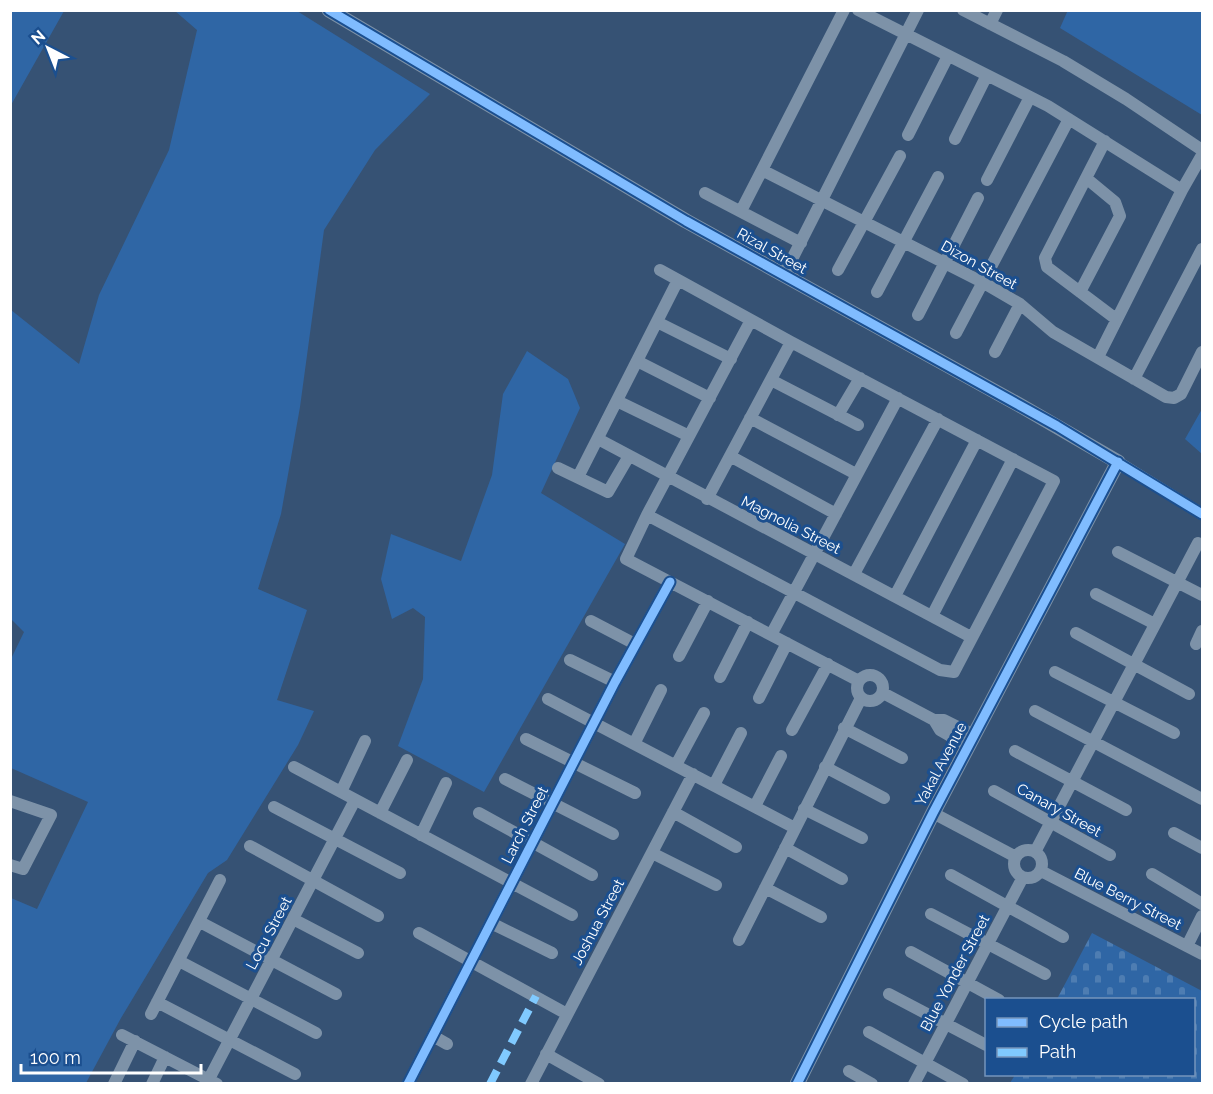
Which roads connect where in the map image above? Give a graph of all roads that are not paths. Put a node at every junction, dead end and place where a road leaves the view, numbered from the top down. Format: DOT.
graph roads {
  1 [pos="329,10"];
  2 [pos="844,10"];
  3 [pos="858,10"];
  4 [pos="918,10"];
  5 [pos="963,10"];
  6 [pos="997,10"];
  7 [pos="990,24"];
  8 [pos="906,35"];
  9 [pos="948,56"];
  10 [pos="987,75"];
  11 [pos="1030,97"];
  12 [pos="1069,119"];
  13 [pos="908,135"];
  14 [pos="954,139"];
  15 [pos="1105,141"];
  16 [pos="1203,150"];
  17 [pos="900,156"];
  18 [pos="1203,156"];
  19 [pos="762,170"];
  20 [pos="938,177"];
  21 [pos="1086,178"];
  22 [pos="987,180"];
  23 [pos="1182,190"];
  24 [pos="705,193"];
  25 [pos="978,198"];
  26 [pos="822,200"];
  27 [pos="741,211"];
  28 [pos="865,222"];
  29 [pos="904,242"];
  30 [pos="801,243"];
  31 [pos="1203,249"];
  32 [pos="945,263"];
  33 [pos="660,270"];
  34 [pos="838,270"];
  35 [pos="784,275"];
  36 [pos="678,280"];
  37 [pos="984,283"];
  38 [pos="878,292"];
  39 [pos="1080,292"];
  40 [pos="1020,304"];
  41 [pos="918,315"];
  42 [pos="1116,319"];
  43 [pos="751,320"];
  44 [pos="657,322"];
  45 [pos="956,333"];
  46 [pos="791,342"];
  47 [pos="995,352"];
  48 [pos="1203,352"];
  49 [pos="1098,357"];
  50 [pos="731,359"];
  51 [pos="637,361"];
  52 [pos="860,378"];
  53 [pos="1134,378"];
  54 [pos="771,380"];
  55 [pos="710,398"];
  56 [pos="898,398"];
  57 [pos="617,401"];
  58 [pos="838,415"];
  59 [pos="750,418"];
  60 [pos="938,419"];
  61 [pos="858,425"];
  62 [pos="689,436"];
  63 [pos="598,439"];
  64 [pos="977,440"];
  65 [pos="629,456"];
  66 [pos="730,456"];
  67 [pos="1013,459"];
  68 [pos="1118,462"];
  69 [pos="558,468"];
  70 [pos="856,474"];
  71 [pos="578,477"];
  72 [pos="668,477"];
  73 [pos="707,499"];
  74 [pos="836,514"];
  75 [pos="1203,514"];
  76 [pos="647,515"];
  77 [pos="1198,543"];
  78 [pos="1118,552"];
  79 [pos="815,553"];
  80 [pos="854,574"];
  81 [pos="670,582"];
  82 [pos="1177,582"];
  83 [pos="794,593"];
  84 [pos="1096,594"];
  85 [pos="1203,595"];
  86 [pos="895,596"];
  87 [pos="708,601"];
  88 [pos="932,616"];
  89 [pos="591,621"];
  90 [pos="748,622"];
  91 [pos="1155,624"];
  92 [pos="1203,631"];
  93 [pos="1076,633"];
  94 [pos="771,634"];
  95 [pos="972,638"];
  96 [pos="787,643"];
  97 [pos="635,644"];
  98 [pos="1196,644"];
  99 [pos="679,656"];
  100 [pos="570,660"];
  101 [pos="828,664"];
  102 [pos="1134,664"];
  103 [pos="1055,672"];
  104 [pos="720,677"];
  105 [pos="859,681"];
  106 [pos="615,682"];
  107 [pos="661,690"];
  108 [pos="883,693"];
  109 [pos="1189,694"];
  110 [pos="759,698"];
  111 [pos="861,698"];
  112 [pos="548,699"];
  113 [pos="1114,702"];
  114 [pos="1035,711"];
  115 [pos="704,713"];
  116 [pos="595,723"];
  117 [pos="844,728"];
  118 [pos="792,730"];
  119 [pos="741,733"];
  120 [pos="1174,733"];
  121 [pos="526,739"];
  122 [pos="971,740"];
  123 [pos="366,741"];
  124 [pos="1093,741"];
  125 [pos="634,744"];
  126 [pos="1015,751"];
  127 [pos="781,756"];
  128 [pos="902,758"];
  129 [pos="407,760"];
  130 [pos="574,763"];
  131 [pos="676,765"];
  132 [pos="825,766"];
  133 [pos="294,767"];
  134 [pos="693,774"];
  135 [pos="505,779"];
  136 [pos="1072,782"];
  137 [pos="446,783"];
  138 [pos="714,785"];
  139 [pos="994,791"];
  140 [pos="341,792"];
  141 [pos="634,794"];
  142 [pos="884,798"];
  143 [pos="1203,799"];
  144 [pos="356,800"];
  145 [pos="10,801"];
  146 [pos="553,804"];
  147 [pos="754,806"];
  148 [pos="274,807"];
  149 [pos="804,809"];
  150 [pos="1126,810"];
  151 [pos="673,812"];
  152 [pos="380,813"];
  153 [pos="479,813"];
  154 [pos="933,813"];
  155 [pos="1051,822"];
  156 [pos="795,828"];
  157 [pos="1174,833"];
  158 [pos="613,834"];
  159 [pos="421,835"];
  160 [pos="862,838"];
  161 [pos="335,839"];
  162 [pos="533,842"];
  163 [pos="250,846"];
  164 [pos="736,847"];
  165 [pos="785,848"];
  166 [pos="1203,848"];
  167 [pos="652,852"];
  168 [pos="1035,852"];
  169 [pos="1110,855"];
  170 [pos="1016,857"];
  171 [pos="10,865"];
  172 [pos="1041,871"];
  173 [pos="400,873"];
  174 [pos="1152,874"];
  175 [pos="592,875"];
  176 [pos="951,875"];
  177 [pos="1023,877"];
  178 [pos="842,879"];
  179 [pos="220,880"];
  180 [pos="313,881"];
  181 [pos="512,884"];
  182 [pos="716,885"];
  183 [pos="765,888"];
  184 [pos="1203,904"];
  185 [pos="1008,906"];
  186 [pos="931,914"];
  187 [pos="572,915"];
  188 [pos="378,916"];
  189 [pos="1203,916"];
  190 [pos="821,917"];
  191 [pos="293,919"];
  192 [pos="200,922"];
  193 [pos="491,923"];
  194 [pos="419,933"];
  195 [pos="1063,937"];
  196 [pos="739,940"];
  197 [pos="988,944"];
  198 [pos="1187,946"];
  199 [pos="911,952"];
  200 [pos="358,953"];
  201 [pos="552,953"];
  202 [pos="1203,954"];
  203 [pos="272,960"];
  204 [pos="472,960"];
  205 [pos="179,961"];
  206 [pos="1045,974"];
  207 [pos="967,982"];
  208 [pos="336,994"];
  209 [pos="889,994"];
  210 [pos="997,998"];
  211 [pos="251,999"];
  212 [pos="158,1002"];
  213 [pos="151,1014"];
  214 [pos="567,1014"];
  215 [pos="946,1024"];
  216 [pos="869,1032"];
  217 [pos="316,1033"];
  218 [pos="122,1035"];
  219 [pos="433,1036"];
  220 [pos="229,1040"];
  221 [pos="135,1041"];
  222 [pos="447,1044"];
  223 [pos="985,1044"];
  224 [pos="546,1054"];
  225 [pos="165,1057"];
  226 [pos="925,1063"];
  227 [pos="849,1071"];
  228 [pos="295,1074"];
  229 [pos="206,1080"];
  230 [pos="114,1083"];
  231 [pos="152,1083"];
  232 [pos="408,1083"];
  233 [pos="531,1083"];
  234 [pos="598,1083"];
  235 [pos="797,1083"];
  236 [pos="872,1083"];
  237 [pos="914,1083"];
  238 [pos="963,1083"];
  1 -- 35 [label="street, Rizal Street"];
  2 -- 19 [label="street"];
  3 -- 8 [label="street"];
  4 -- 8 [label="street"];
  5 -- 7 [label="street"];
  6 -- 7 [label="street"];
  7 -- 16 [label="street"];
  8 -- 9 [label="street"];
  8 -- 26 [label="street"];
  9 -- 10 [label="street"];
  9 -- 13 [label="street"];
  10 -- 11 [label="street"];
  10 -- 14 [label="street"];
  11 -- 12 [label="street"];
  11 -- 22 [label="street"];
  12 -- 15 [label="street"];
  12 -- 37 [label="street"];
  15 -- 21 [label="street"];
  15 -- 23 [label="street"];
  17 -- 28 [label="street"];
  18 -- 23 [label="street"];
  19 -- 26 [label="street, Dizon Street"];
  19 -- 27 [label="street"];
  20 -- 29 [label="street"];
  21 -- 39 [label="street"];
  21 -- 39 [label="street"];
  23 -- 42 [label="street"];
  24 -- 27 [label="street"];
  25 -- 32 [label="street"];
  26 -- 28 [label="street, Dizon Street"];
  26 -- 30 [label="street"];
  27 -- 30 [label="street"];
  28 -- 29 [label="street, Dizon Street"];
  28 -- 34 [label="street"];
  29 -- 32 [label="street, Dizon Street"];
  29 -- 38 [label="street"];
  30 -- 35 [label="street"];
  31 -- 53 [label="street"];
  32 -- 37 [label="street, Dizon Street"];
  32 -- 41 [label="street"];
  33 -- 36 [label="street"];
  35 -- 68 [label="street, Rizal Street"];
  36 -- 43 [label="street"];
  36 -- 44 [label="street"];
  37 -- 40 [label="street, Dizon Street"];
  37 -- 45 [label="street"];
  39 -- 42 [label="street"];
  40 -- 47 [label="street"];
  40 -- 49 [label="street, Dizon Street"];
  42 -- 49 [label="street"];
  43 -- 46 [label="street"];
  43 -- 50 [label="street"];
  44 -- 50 [label="street"];
  44 -- 51 [label="street"];
  46 -- 52 [label="street"];
  46 -- 54 [label="street"];
  48 -- 53 [label="street, Dizon Street"];
  49 -- 53 [label="street, Dizon Street"];
  50 -- 55 [label="street"];
  51 -- 55 [label="street"];
  51 -- 57 [label="street"];
  52 -- 56 [label="street"];
  52 -- 58 [label="street"];
  54 -- 58 [label="street"];
  54 -- 59 [label="street"];
  55 -- 62 [label="street"];
  56 -- 60 [label="street"];
  56 -- 70 [label="street"];
  57 -- 62 [label="street"];
  57 -- 63 [label="street"];
  58 -- 61 [label="street"];
  59 -- 66 [label="street"];
  59 -- 70 [label="street"];
  60 -- 64 [label="street"];
  60 -- 80 [label="street"];
  62 -- 72 [label="street"];
  63 -- 65 [label="street, Magnolia Street"];
  63 -- 71 [label="street"];
  64 -- 67 [label="street"];
  64 -- 86 [label="street"];
  65 -- 71 [label="street"];
  65 -- 72 [label="street, Magnolia Street"];
  66 -- 73 [label="street"];
  66 -- 74 [label="street"];
  67 -- 88 [label="street"];
  67 -- 95 [label="street"];
  68 -- 75 [label="street, Rizal Street"];
  68 -- 122 [label="street, Yakal Avenue"];
  69 -- 71 [label="street"];
  70 -- 74 [label="street"];
  72 -- 73 [label="street, Magnolia Street"];
  72 -- 76 [label="street"];
  73 -- 79 [label="street, Magnolia Street"];
  74 -- 79 [label="street"];
  76 -- 81 [label="street"];
  76 -- 83 [label="street"];
  77 -- 82 [label="street"];
  78 -- 82 [label="street"];
  79 -- 80 [label="street, Magnolia Street"];
  79 -- 83 [label="street"];
  80 -- 86 [label="street, Magnolia Street"];
  81 -- 87 [label="street"];
  81 -- 97 [label="street, Larch Street"];
  82 -- 85 [label="street"];
  82 -- 91 [label="street"];
  83 -- 94 [label="street"];
  83 -- 95 [label="street"];
  84 -- 91 [label="street"];
  86 -- 88 [label="street, Magnolia Street"];
  87 -- 90 [label="street"];
  87 -- 99 [label="street"];
  88 -- 95 [label="street, Magnolia Street"];
  89 -- 97 [label="street"];
  90 -- 94 [label="street"];
  90 -- 104 [label="street"];
  91 -- 102 [label="street"];
  92 -- 98 [label="street"];
  93 -- 102 [label="street"];
  94 -- 96 [label="street"];
  96 -- 101 [label="street"];
  96 -- 110 [label="street"];
  97 -- 106 [label="street, Larch Street"];
  100 -- 106 [label="street"];
  101 -- 105 [label="street"];
  101 -- 118 [label="street"];
  102 -- 109 [label="street"];
  102 -- 113 [label="street"];
  103 -- 113 [label="street"];
  105 -- 108 [label="street"];
  105 -- 111 [label="street"];
  106 -- 116 [label="street, Larch Street"];
  107 -- 125 [label="street"];
  108 -- 111 [label="street"];
  108 -- 122 [label="street"];
  111 -- 117 [label="street"];
  112 -- 116 [label="street"];
  113 -- 120 [label="street"];
  113 -- 124 [label="street"];
  114 -- 124 [label="street"];
  115 -- 131 [label="street"];
  116 -- 125 [label="street"];
  116 -- 130 [label="street, Larch Street"];
  117 -- 128 [label="street"];
  117 -- 132 [label="street"];
  119 -- 138 [label="street"];
  121 -- 130 [label="street"];
  122 -- 154 [label="street, Yakal Avenue"];
  123 -- 140 [label="street"];
  124 -- 136 [label="street"];
  124 -- 143 [label="street"];
  125 -- 131 [label="street"];
  126 -- 136 [label="street"];
  127 -- 147 [label="street"];
  129 -- 152 [label="street"];
  130 -- 141 [label="street"];
  130 -- 146 [label="street, Larch Street"];
  131 -- 134 [label="street"];
  132 -- 142 [label="street"];
  132 -- 149 [label="street"];
  133 -- 140 [label="street"];
  134 -- 138 [label="street"];
  134 -- 151 [label="street, Joshua Street"];
  135 -- 146 [label="street"];
  136 -- 150 [label="street"];
  136 -- 155 [label="street"];
  137 -- 159 [label="street"];
  138 -- 147 [label="street"];
  139 -- 155 [label="street, Canary Street"];
  140 -- 144 [label="street"];
  144 -- 152 [label="street"];
  144 -- 161 [label="street, Locu Street"];
  145 -- 171 [label="street"];
  146 -- 158 [label="street"];
  146 -- 162 [label="street, Larch Street"];
  147 -- 156 [label="street"];
  148 -- 161 [label="street"];
  149 -- 156 [label="street"];
  149 -- 160 [label="street"];
  151 -- 164 [label="street"];
  151 -- 167 [label="street, Joshua Street"];
  152 -- 159 [label="street"];
  153 -- 162 [label="street"];
  154 -- 170 [label="street"];
  154 -- 235 [label="street, Yakal Avenue"];
  155 -- 168 [label="street"];
  155 -- 169 [label="street, Canary Street"];
  156 -- 165 [label="street"];
  157 -- 166 [label="street"];
  159 -- 181 [label="street"];
  161 -- 173 [label="street"];
  161 -- 180 [label="street, Locu Street"];
  162 -- 175 [label="street"];
  162 -- 181 [label="street, Larch Street"];
  163 -- 180 [label="street"];
  165 -- 178 [label="street"];
  165 -- 183 [label="street"];
  167 -- 182 [label="street"];
  167 -- 214 [label="street, Joshua Street"];
  168 -- 170 [label="street"];
  168 -- 172 [label="street"];
  170 -- 177 [label="street"];
  172 -- 177 [label="street"];
  172 -- 198 [label="street, Blue Berry Street"];
  174 -- 184 [label="street"];
  176 -- 185 [label="street"];
  177 -- 185 [label="street, Blue Yonder Street"];
  179 -- 192 [label="street"];
  180 -- 188 [label="street"];
  180 -- 191 [label="street, Locu Street"];
  181 -- 187 [label="street"];
  181 -- 193 [label="street, Larch Street"];
  183 -- 190 [label="street"];
  183 -- 196 [label="street"];
  185 -- 195 [label="street"];
  185 -- 197 [label="street, Blue Yonder Street"];
  186 -- 197 [label="street"];
  189 -- 198 [label="street"];
  191 -- 200 [label="street"];
  191 -- 203 [label="street, Locu Street"];
  192 -- 203 [label="street"];
  192 -- 205 [label="street"];
  193 -- 201 [label="street"];
  193 -- 204 [label="street, Larch Street"];
  194 -- 204 [label="street"];
  197 -- 206 [label="street"];
  197 -- 207 [label="street, Blue Yonder Street"];
  198 -- 202 [label="street, Blue Berry Street"];
  199 -- 207 [label="street"];
  203 -- 208 [label="street"];
  203 -- 211 [label="street, Locu Street"];
  204 -- 214 [label="street"];
  204 -- 219 [label="street, Larch Street"];
  205 -- 211 [label="street"];
  205 -- 212 [label="street"];
  207 -- 210 [label="street"];
  207 -- 215 [label="street, Blue Yonder Street"];
  209 -- 215 [label="street"];
  211 -- 217 [label="street"];
  211 -- 220 [label="street, Locu Street"];
  212 -- 213 [label="street"];
  212 -- 220 [label="street"];
  214 -- 224 [label="street, Joshua Street"];
  215 -- 223 [label="street"];
  215 -- 226 [label="street, Blue Yonder Street"];
  216 -- 226 [label="street"];
  218 -- 221 [label="street"];
  219 -- 222 [label="street"];
  219 -- 232 [label="street, Larch Street"];
  220 -- 228 [label="street"];
  220 -- 229 [label="street, Locu Street"];
  221 -- 225 [label="street"];
  221 -- 230 [label="street"];
  224 -- 233 [label="street, Joshua Street"];
  224 -- 234 [label="street"];
  225 -- 229 [label="street"];
  225 -- 231 [label="street"];
  226 -- 237 [label="street, Blue Yonder Street"];
  226 -- 238 [label="street"];
  227 -- 236 [label="street"];
}
